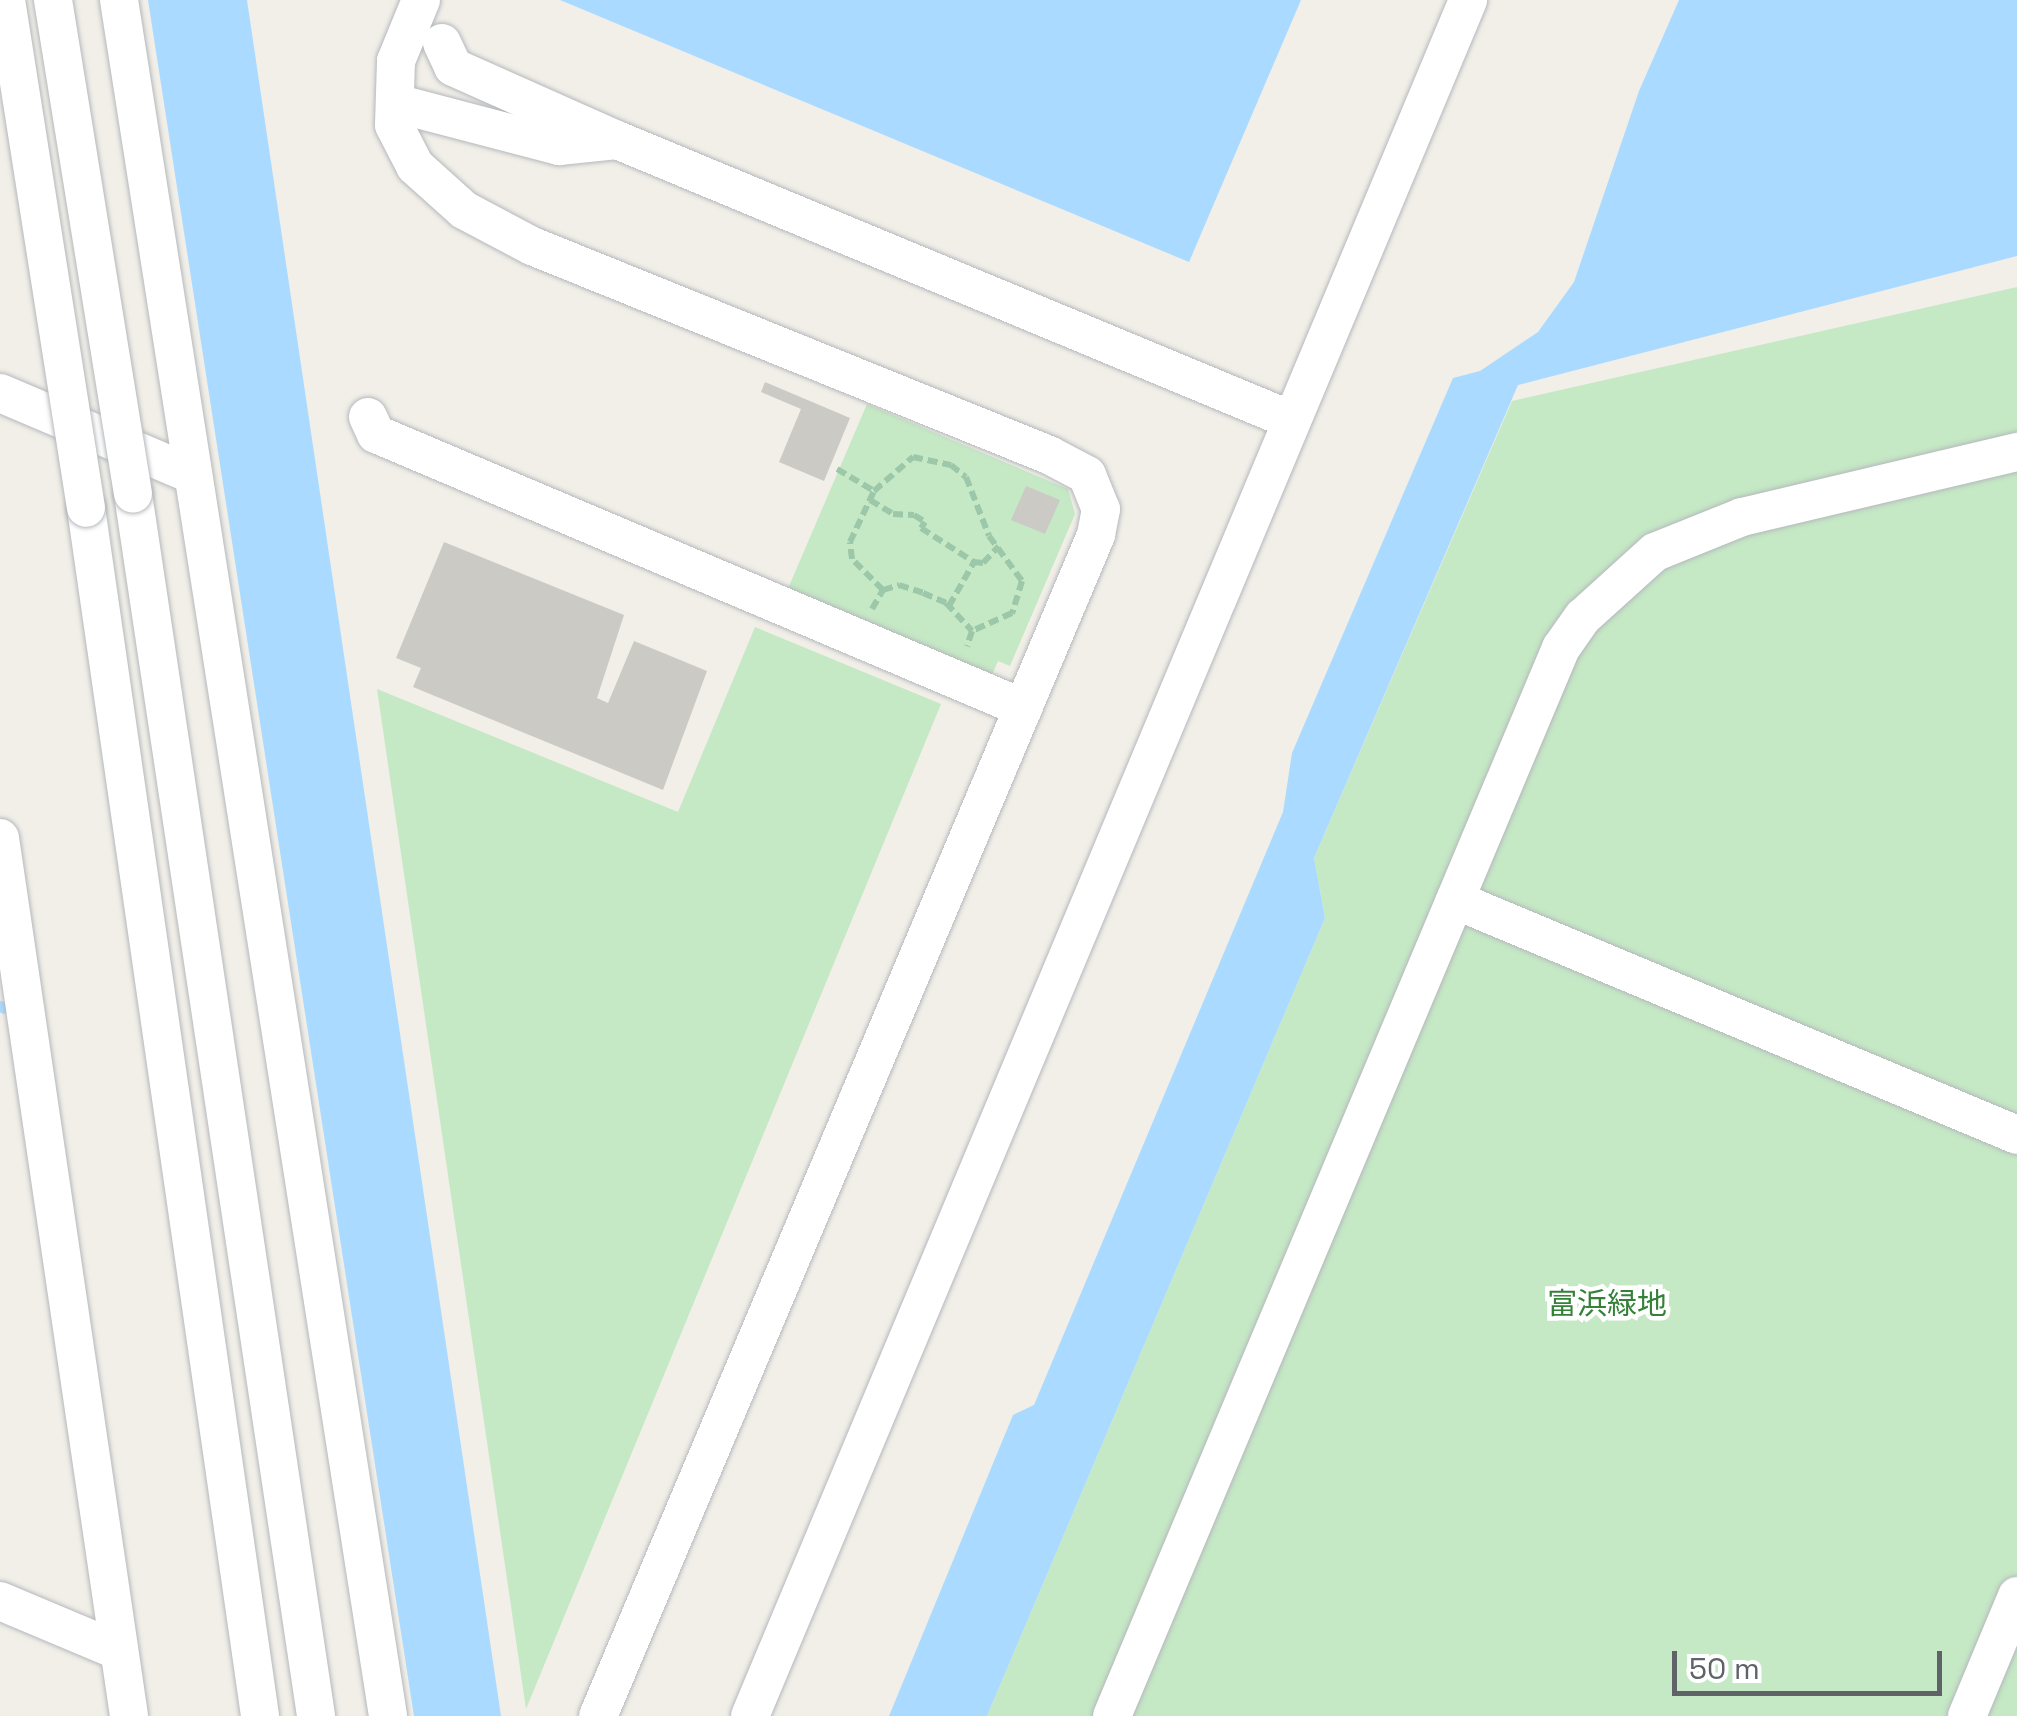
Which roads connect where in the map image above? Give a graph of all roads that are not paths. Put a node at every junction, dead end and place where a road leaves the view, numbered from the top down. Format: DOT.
graph roads {
  1 [pos="6,0"];
  2 [pos="53,0"];
  3 [pos="119,0"];
  4 [pos="421,0"];
  5 [pos="1468,0"];
  6 [pos="442,42"];
  7 [pos="395,102"];
  8 [pos="618,140"];
  9 [pos="0,393"];
  10 [pos="368,416"];
  11 [pos="1291,420"];
  12 [pos="2017,452"];
  13 [pos="191,474"];
  14 [pos="1023,708"];
  15 [pos="0,838"];
  16 [pos="1455,900"];
  17 [pos="2017,1135"];
  18 [pos="2017,1596"];
  19 [pos="0,1601"];
  20 [pos="119,1651"];
  21 [pos="129,1716"];
  22 [pos="260,1716"];
  23 [pos="316,1716"];
  24 [pos="388,1716"];
  25 [pos="598,1716"];
  26 [pos="750,1716"];
  27 [pos="1112,1716"];
  28 [pos="1967,1716"];
  1 -- 22 [label="street, bridge"];
  2 -- 23 [label="street, bridge"];
  3 -- 13 [label="street"];
  4 -- 7 [label="street"];
  5 -- 11 [label="street"];
  6 -- 8 [label="street"];
  7 -- 8 [label="street"];
  7 -- 14 [label="street"];
  8 -- 11 [label="street"];
  9 -- 13 [label="street"];
  10 -- 14 [label="street"];
  11 -- 26 [label="street"];
  12 -- 16 [label="street"];
  13 -- 24 [label="street"];
  14 -- 25 [label="street"];
  15 -- 20 [label="street"];
  16 -- 17 [label="street"];
  16 -- 27 [label="street"];
  18 -- 28 [label="street"];
  19 -- 20 [label="street"];
  20 -- 21 [label="street"];
}
